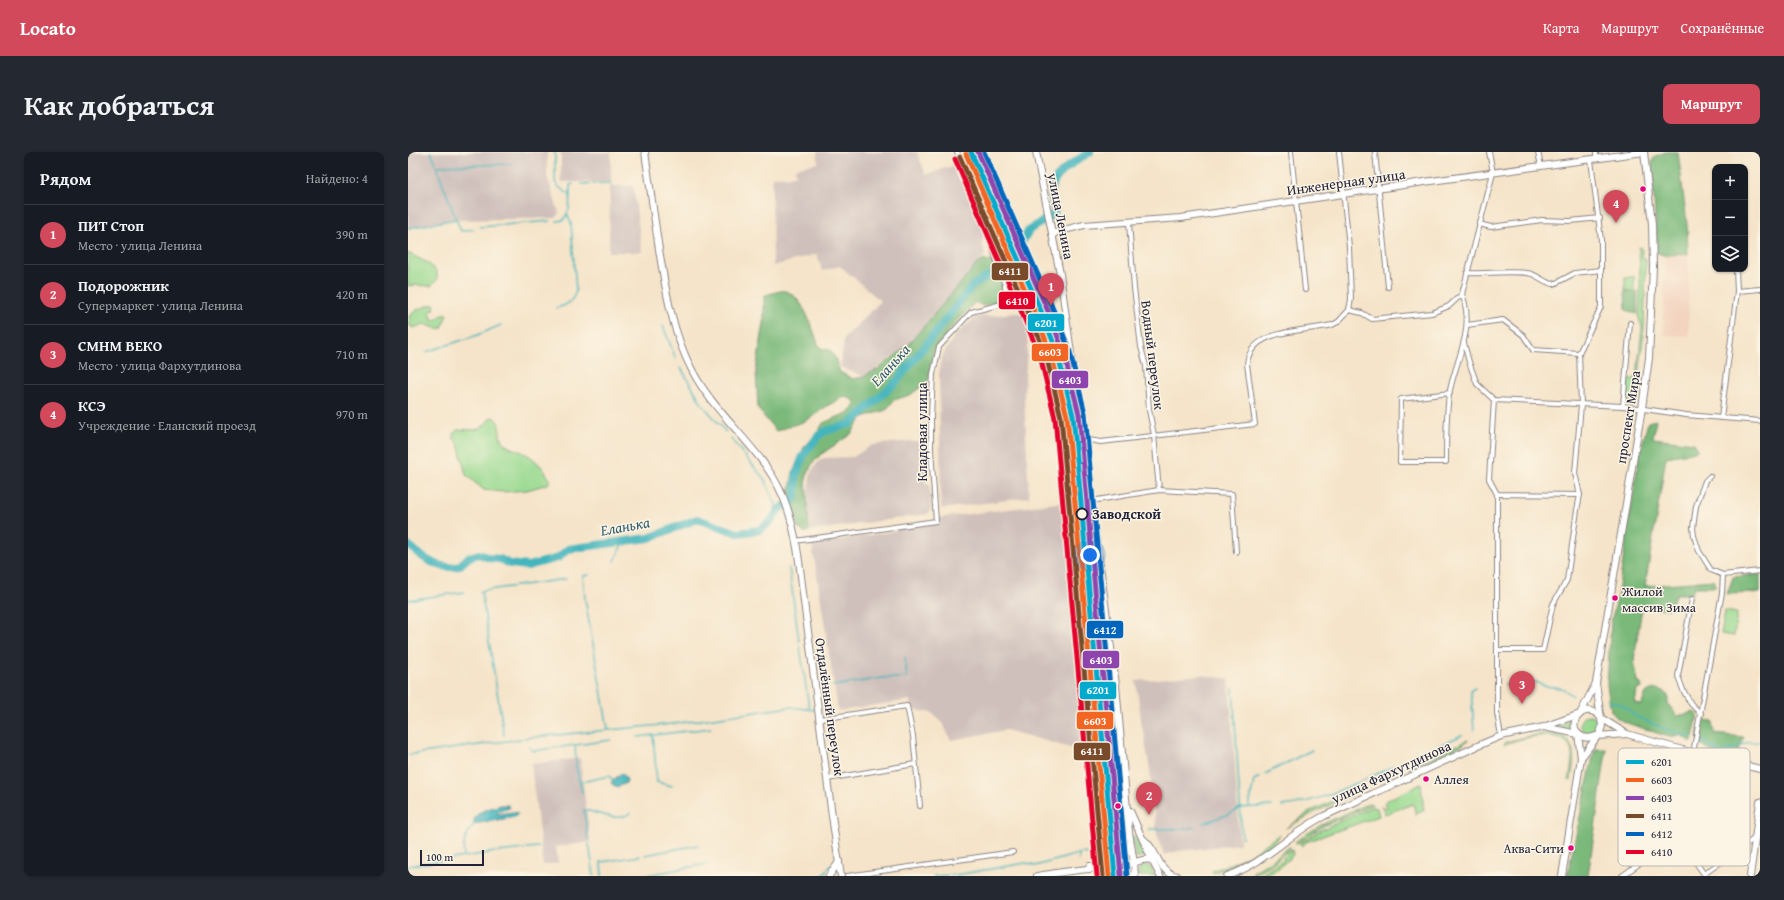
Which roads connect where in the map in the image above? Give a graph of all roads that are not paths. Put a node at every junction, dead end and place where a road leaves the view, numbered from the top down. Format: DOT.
graph roads {
  1 [pos="644,152"];
  2 [pos="957,152"];
  3 [pos="1036,152"];
  4 [pos="1291,152"];
  5 [pos="1339,152"];
  6 [pos="1375,152"];
  7 [pos="1489,152"];
  8 [pos="1538,152"];
  9 [pos="1644,152"];
  10 [pos="1594,157"];
  11 [pos="1541,166"];
  12 [pos="1493,173"];
  13 [pos="1379,190"];
  14 [pos="1343,194"];
  15 [pos="1295,202"];
  16 [pos="1600,218"];
  17 [pos="1129,223"];
  18 [pos="1479,224"];
  19 [pos="1052,234"];
  20 [pos="1601,270"];
  21 [pos="1736,272"];
  22 [pos="1467,273"];
  23 [pos="1388,287"];
  24 [pos="1760,289"];
  25 [pos="1305,290"];
  26 [pos="1738,290"];
  27 [pos="1462,294"];
  28 [pos="1348,310"];
  29 [pos="1630,323"];
  30 [pos="1468,325"];
  31 [pos="1464,343"];
  32 [pos="1579,353"];
  33 [pos="1450,393"];
  34 [pos="1494,400"];
  35 [pos="1581,405"];
  36 [pos="1623,406"];
  37 [pos="1642,408"];
  38 [pos="1721,418"];
  39 [pos="1760,421"];
  40 [pos="1154,435"];
  41 [pos="1083,439"];
  42 [pos="1710,476"];
  43 [pos="1159,490"];
  44 [pos="1497,494"];
  45 [pos="1580,495"];
  46 [pos="1091,501"];
  47 [pos="795,541"];
  48 [pos="1236,552"];
  49 [pos="1760,571"];
  50 [pos="1723,575"];
  51 [pos="1692,599"];
  52 [pos="1498,650"];
  53 [pos="1596,683"];
  54 [pos="1580,714"];
  55 [pos="1701,714"];
  56 [pos="1601,718"];
  57 [pos="820,719"];
  58 [pos="1544,727"];
  59 [pos="1578,734"];
  60 [pos="1627,734"];
  61 [pos="1500,736"];
  62 [pos="1597,736"];
  63 [pos="1676,748"];
  64 [pos="1694,748"];
  65 [pos="1581,758"];
  66 [pos="915,764"];
  67 [pos="1750,767"];
  68 [pos="1760,769"];
  69 [pos="827,779"];
  70 [pos="1760,802"];
  71 [pos="920,806"];
  72 [pos="1128,808"];
  73 [pos="1129,832"];
  74 [pos="1142,838"];
  75 [pos="1756,838"];
  76 [pos="1750,842"];
  77 [pos="1013,852"];
  78 [pos="1152,860"];
  79 [pos="839,862"];
  80 [pos="1134,863"];
  81 [pos="1636,866"];
  82 [pos="1699,866"];
  83 [pos="1716,866"];
  84 [pos="1103,868"];
  85 [pos="1156,868"];
  86 [pos="1051,874"];
  87 [pos="829,876"];
  88 [pos="841,876"];
  89 [pos="847,876"];
  90 [pos="1037,876"];
  91 [pos="1131,876"];
  92 [pos="1135,876"];
  93 [pos="1160,876"];
  94 [pos="1165,876"];
  95 [pos="1177,876"];
  96 [pos="1227,876"];
  97 [pos="1562,876"];
  98 [pos="1622,876"];
  99 [pos="1750,876"];
  1 -- 47 [label="main road, Отдалённый переулок"];
  2 -- 47 [label="street, Кладовая улица"];
  3 -- 19 [label="main road, улица Ленина"];
  4 -- 15 [label="street"];
  5 -- 14 [label="street"];
  6 -- 13 [label="street"];
  7 -- 12 [label="street"];
  8 -- 11 [label="street"];
  9 -- 10 [label="main road, Инженерная улица"];
  9 -- 37 [label="main road, проспект Мира"];
  10 -- 11 [label="main road, Инженерная улица"];
  10 -- 16 [label="street"];
  11 -- 12 [label="main road, Инженерная улица"];
  12 -- 13 [label="main road, Инженерная улица"];
  12 -- 18 [label="street"];
  13 -- 14 [label="main road, Инженерная улица"];
  13 -- 23 [label="street"];
  14 -- 15 [label="main road, Инженерная улица"];
  14 -- 28 [label="street"];
  15 -- 17 [label="main road, Инженерная улица"];
  15 -- 25 [label="street"];
  16 -- 18 [label="street"];
  16 -- 20 [label="street"];
  17 -- 19 [label="main road, Инженерная улица"];
  17 -- 40 [label="street, Водный переулок"];
  18 -- 22 [label="street"];
  19 -- 41 [label="main road, улица Ленина"];
  20 -- 22 [label="street"];
  20 -- 32 [label="street"];
  21 -- 26 [label="street"];
  22 -- 27 [label="street"];
  24 -- 26 [label="street"];
  26 -- 38 [label="street"];
  27 -- 28 [label="street"];
  27 -- 30 [label="street"];
  28 -- 40 [label="street"];
  29 -- 36 [label="street"];
  30 -- 31 [label="street"];
  30 -- 32 [label="street"];
  31 -- 33 [label="street"];
  31 -- 34 [label="street"];
  32 -- 35 [label="street"];
  33 -- 33 [label="street"];
  34 -- 35 [label="street"];
  34 -- 44 [label="street"];
  35 -- 36 [label="street"];
  35 -- 45 [label="street"];
  36 -- 37 [label="street"];
  37 -- 38 [label="street"];
  37 -- 53 [label="main road, проспект Мира"];
  38 -- 39 [label="street"];
  40 -- 41 [label="street"];
  40 -- 43 [label="street, Водный переулок"];
  41 -- 46 [label="main road, улица Ленина"];
  42 -- 50 [label="street"];
  43 -- 46 [label="street"];
  43 -- 48 [label="street"];
  44 -- 45 [label="street"];
  44 -- 52 [label="street"];
  45 -- 52 [label="street"];
  46 -- 72 [label="main road, улица Ленина"];
  47 -- 57 [label="main road, Отдалённый переулок"];
  49 -- 50 [label="street"];
  50 -- 55 [label="street"];
  51 -- 55 [label="street"];
  52 -- 61 [label="street"];
  53 -- 54 [label="main road, проспект Мира"];
  53 -- 56 [label="main road, проспект Мира"];
  54 -- 56 [label="main road"];
  54 -- 58 [label="main road"];
  54 -- 59 [label="main road"];
  55 -- 64 [label="street"];
  56 -- 60 [label="main road"];
  56 -- 62 [label="main road"];
  57 -- 66 [label="street"];
  57 -- 69 [label="main road, Отдалённый переулок"];
  58 -- 59 [label="main road, улица Фархутдинова"];
  58 -- 61 [label="main road, улица Фархутдинова"];
  59 -- 62 [label="main road"];
  59 -- 65 [label="main road"];
  60 -- 62 [label="main road"];
  60 -- 63 [label="main road"];
  61 -- 96 [label="main road, улица Фархутдинова"];
  62 -- 65 [label="main road"];
  65 -- 97 [label="main road"];
  66 -- 69 [label="street"];
  66 -- 71 [label="street"];
  67 -- 68 [label="main road"];
  69 -- 79 [label="main road, Отдалённый переулок"];
  70 -- 75 [label="main road"];
  72 -- 73 [label="main road, улица Ленина"];
  72 -- 74 [label="main road, улица Ленина"];
  73 -- 80 [label="main road, улица Ленина"];
  73 -- 86 [label="main road"];
  74 -- 78 [label="main road, улица Ленина"];
  74 -- 95 [label="main road"];
  75 -- 76 [label="street"];
  75 -- 99 [label="main road"];
  77 -- 89 [label="street"];
  78 -- 80 [label="main road"];
  78 -- 85 [label="main road, улица Ленина"];
  79 -- 87 [label="main road"];
  79 -- 88 [label="main road, Отдалённый переулок"];
  80 -- 84 [label="main road"];
  80 -- 92 [label="main road, улица Ленина"];
  81 -- 98 [label="street"];
  82 -- 83 [label="street"];
  84 -- 86 [label="main road"];
  84 -- 91 [label="main road"];
  85 -- 93 [label="main road, улица Ленина"];
  85 -- 94 [label="main road"];
  86 -- 90 [label="main road"];
}
